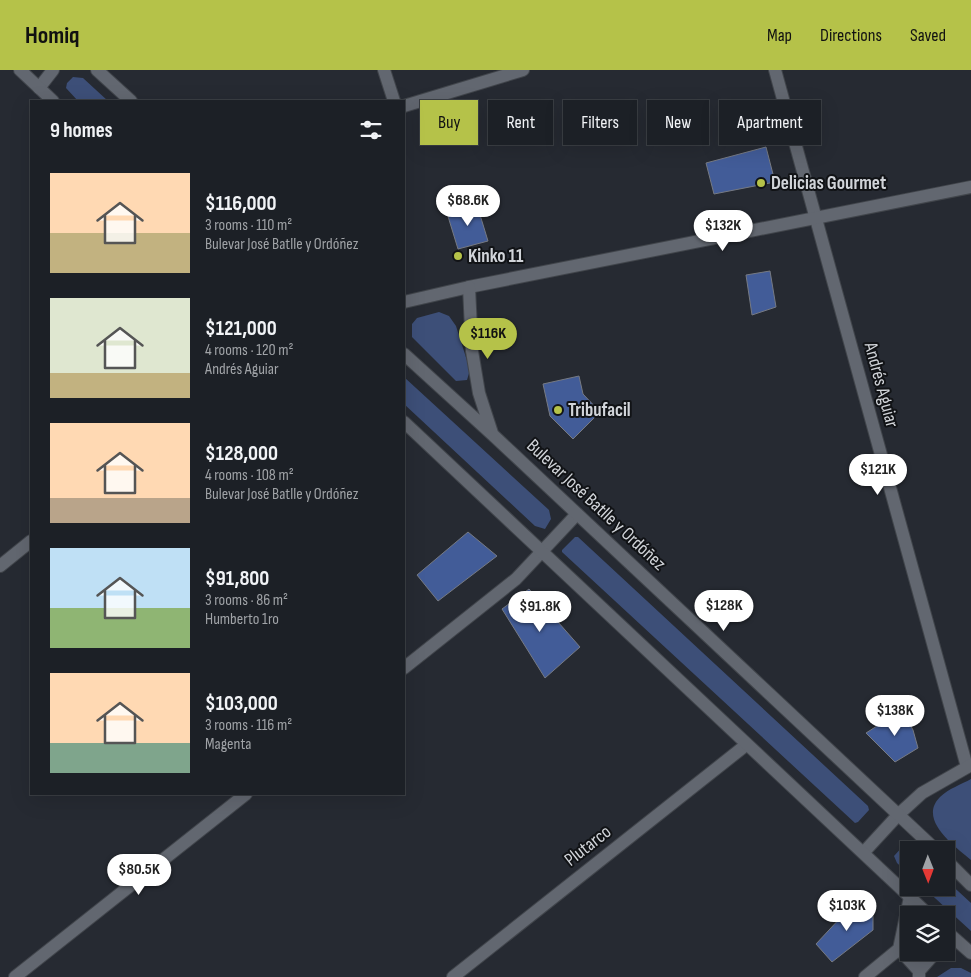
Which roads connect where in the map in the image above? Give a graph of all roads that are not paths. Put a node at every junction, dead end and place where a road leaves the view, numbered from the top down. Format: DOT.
graph roads {
  1 [pos="20,70"];
  2 [pos="53,70"];
  3 [pos="97,70"];
  4 [pos="384,70"];
  5 [pos="523,70"];
  6 [pos="776,70"];
  7 [pos="39,88"];
  8 [pos="52,100"];
  9 [pos="130,100"];
  10 [pos="394,100"];
  11 [pos="405,106"];
  12 [pos="971,187"];
  13 [pos="816,218"];
  14 [pos="469,287"];
  15 [pos="405,302"];
  16 [pos="405,355"];
  17 [pos="405,423"];
  18 [pos="493,435"];
  19 [pos="578,514"];
  20 [pos="30,542"];
  21 [pos="542,552"];
  22 [pos="0,566"];
  23 [pos="405,667"];
  24 [pos="746,744"];
  25 [pos="969,766"];
  26 [pos="245,795"];
  27 [pos="899,814"];
  28 [pos="927,841"];
  29 [pos="864,852"];
  30 [pos="955,869"];
  31 [pos="971,885"];
  32 [pos="910,897"];
  33 [pos="920,906"];
  34 [pos="955,942"];
  35 [pos="899,949"];
  36 [pos="971,953"];
  37 [pos="929,961"];
  38 [pos="919,974"];
  39 [pos="16,977"];
  40 [pos="454,977"];
  41 [pos="865,977"];
  1 -- 7 [label="street"];
  2 -- 7 [label="street"];
  3 -- 9 [label="street"];
  4 -- 10 [label="street"];
  5 -- 11 [label="street"];
  6 -- 13 [label="street, Andrés Aguiar"];
  7 -- 8 [label="street"];
  12 -- 13 [label="street"];
  13 -- 14 [label="street"];
  13 -- 25 [label="street, Andrés Aguiar"];
  14 -- 15 [label="street"];
  14 -- 18 [label="street"];
  16 -- 18 [label="street, Bulevar José Batlle y Ordóñez"];
  17 -- 21 [label="street"];
  18 -- 19 [label="street, Bulevar José Batlle y Ordóñez"];
  19 -- 21 [label="street"];
  19 -- 27 [label="street, Bulevar José Batlle y Ordóñez"];
  20 -- 22 [label="street"];
  21 -- 23 [label="street"];
  21 -- 24 [label="street"];
  24 -- 29 [label="street"];
  24 -- 40 [label="street, Plutarco"];
  25 -- 27 [label="street"];
  26 -- 39 [label="street"];
  27 -- 28 [label="street, Bulevar José Batlle y Ordóñez"];
  27 -- 29 [label="street"];
  29 -- 32 [label="street"];
  30 -- 31 [label="street"];
  32 -- 33 [label="street"];
  32 -- 35 [label="street"];
  34 -- 36 [label="street"];
  35 -- 38 [label="street"];
  35 -- 41 [label="street"];
  37 -- 38 [label="street"];
}
